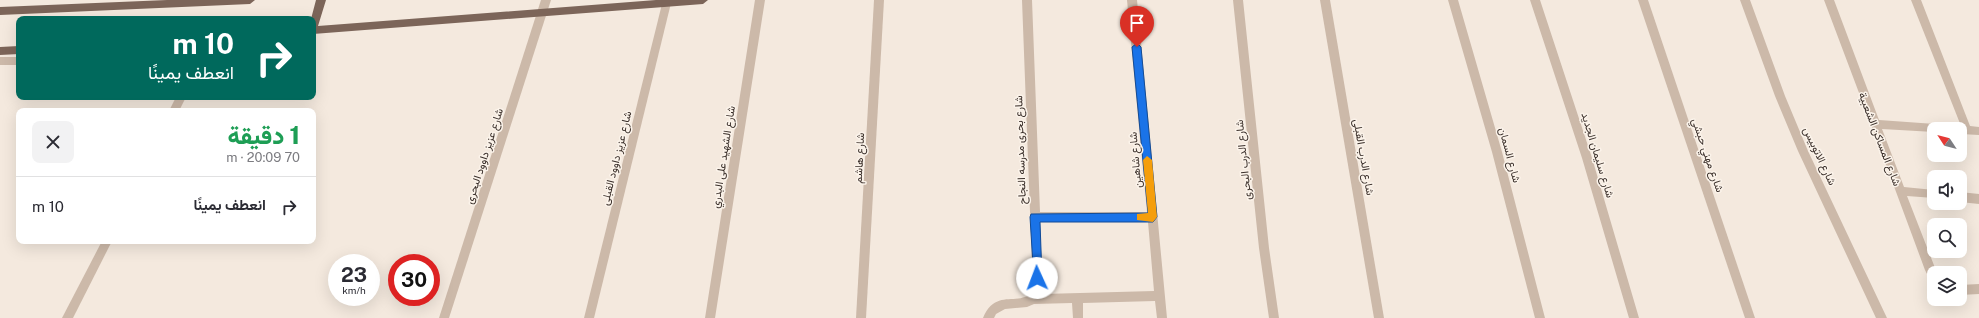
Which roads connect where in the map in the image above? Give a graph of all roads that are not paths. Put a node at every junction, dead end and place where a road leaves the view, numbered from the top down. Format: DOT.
graph roads {
  1 [pos="250,0"];
  2 [pos="321,0"];
  3 [pos="546,0"];
  4 [pos="703,0"];
  5 [pos="760,0"];
  6 [pos="879,0"];
  7 [pos="1027,0"];
  8 [pos="1132,0"];
  9 [pos="1238,0"];
  10 [pos="1325,0"];
  11 [pos="1453,0"];
  12 [pos="1535,0"];
  13 [pos="1643,0"];
  14 [pos="1745,0"];
  15 [pos="1829,0"];
  16 [pos="1916,0"];
  17 [pos="666,3"];
  18 [pos="0,12"];
  19 [pos="542,12"];
  20 [pos="316,18"];
  21 [pos="316,28"];
  22 [pos="16,50"];
  23 [pos="0,51"];
  24 [pos="0,61"];
  25 [pos="16,61"];
  26 [pos="1960,122"];
  27 [pos="1874,124"];
  28 [pos="1927,128"];
  29 [pos="1967,130"];
  30 [pos="1979,131"];
  31 [pos="1900,191"];
  32 [pos="1927,193"];
  33 [pos="1967,198"];
  34 [pos="1979,199"];
  35 [pos="1035,217"];
  36 [pos="1153,217"];
  37 [pos="105,244"];
  38 [pos="1928,266"];
  39 [pos="1979,289"];
  40 [pos="1967,290"];
  41 [pos="1160,296"];
  42 [pos="1077,298"];
  43 [pos="1035,299"];
  44 [pos="67,318"];
  45 [pos="444,318"];
  46 [pos="589,318"];
  47 [pos="710,318"];
  48 [pos="861,318"];
  49 [pos="988,318"];
  50 [pos="1078,318"];
  51 [pos="1162,318"];
  52 [pos="1274,318"];
  53 [pos="1379,318"];
  54 [pos="1540,318"];
  55 [pos="1634,318"];
  56 [pos="1750,318"];
  57 [pos="1882,318"];
  1 -- 18 [label="main road"];
  2 -- 20 [label="main road"];
  3 -- 19 [label="street, شارع عزيز داوود البحرى"];
  4 -- 17 [label="main road"];
  5 -- 47 [label="street, شارع الشهيد على البدري"];
  6 -- 48 [label="street, شارع هاشم"];
  7 -- 35 [label="street, شارع بحرى مدرسه النجاح"];
  8 -- 36 [label="street, شارع شاهين"];
  9 -- 52 [label="street, شارع الدرب البحرى"];
  10 -- 53 [label="street, شارع الدرب القبلى"];
  11 -- 54 [label="street, شارع السمان"];
  12 -- 55 [label="street, شارع سليمان الجديد"];
  13 -- 56 [label="street, شارع مهني حبشي"];
  14 -- 57 [label="street, شارع الاتوبيس"];
  15 -- 27 [label="street, شارع المساكن الشعبية"];
  16 -- 26 [label="street"];
  17 -- 19 [label="main road"];
  17 -- 46 [label="street, شارع عزيز داوود القبلى"];
  19 -- 21 [label="main road"];
  19 -- 45 [label="street, شارع عزيز داوود البحرى"];
  22 -- 23 [label="main road"];
  24 -- 25 [label="street"];
  27 -- 28 [label="street"];
  27 -- 31 [label="street, شارع المساكن الشعبية"];
  29 -- 30 [label="street"];
  31 -- 32 [label="street"];
  31 -- 38 [label="street, شارع المساكن الشعبية"];
  33 -- 34 [label="street"];
  35 -- 36 [label="street"];
  35 -- 43 [label="street, شارع بحرى مدرسه النجاح"];
  36 -- 41 [label="street, شارع شاهين"];
  37 -- 44 [label="street"];
  39 -- 40 [label="street"];
  41 -- 42 [label="street"];
  41 -- 51 [label="street, شارع شاهين"];
  42 -- 43 [label="street"];
  42 -- 50 [label="street"];
  43 -- 49 [label="street"];
}
